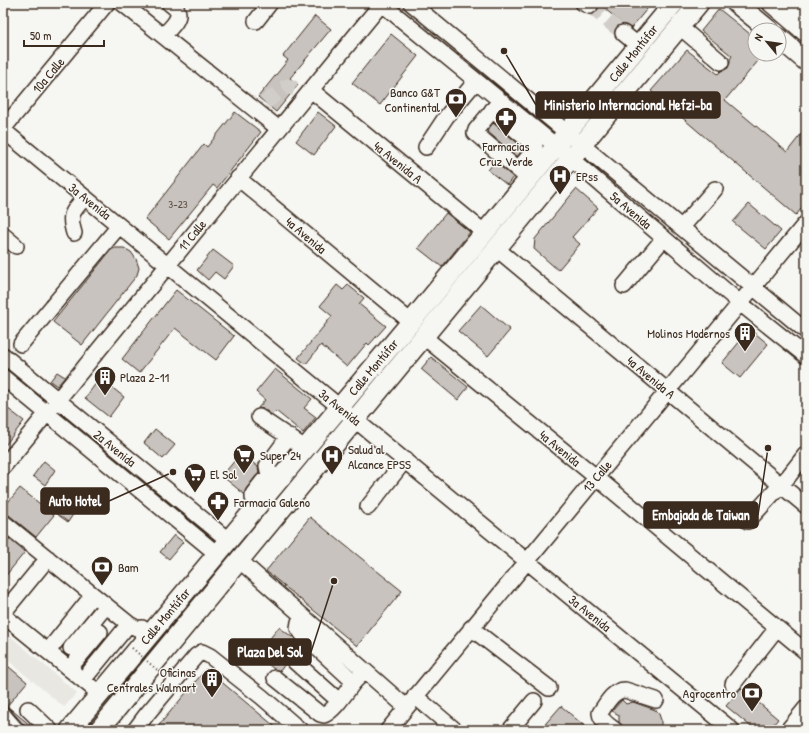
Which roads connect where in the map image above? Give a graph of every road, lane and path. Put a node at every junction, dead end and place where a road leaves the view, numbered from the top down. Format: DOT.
graph roads {
  1 [pos="108,3"];
  2 [pos="122,3"];
  3 [pos="169,3"];
  4 [pos="270,3"];
  5 [pos="382,3"];
  6 [pos="411,3"];
  7 [pos="674,3"];
  8 [pos="700,3"];
  9 [pos="736,3"];
  10 [pos="748,3"];
  11 [pos="772,3"];
  12 [pos="805,3"];
  13 [pos="790,18"];
  14 [pos="256,21"];
  15 [pos="759,22"];
  16 [pos="680,27"];
  17 [pos="806,32"];
  18 [pos="623,33"];
  19 [pos="163,36"];
  20 [pos="787,45"];
  21 [pos="639,46"];
  22 [pos="806,51"];
  23 [pos="806,61"];
  24 [pos="721,62"];
  25 [pos="476,80"];
  26 [pos="304,92"];
  27 [pos="496,105"];
  28 [pos="3,129"];
  29 [pos="279,129"];
  30 [pos="562,139"];
  31 [pos="583,144"];
  32 [pos="426,147"];
  33 [pos="571,159"];
  34 [pos="524,174"];
  35 [pos="238,178"];
  36 [pos="715,189"];
  37 [pos="85,197"];
  38 [pos="806,223"];
  39 [pos="120,226"];
  40 [pos="682,227"];
  41 [pos="74,233"];
  42 [pos="485,233"];
  43 [pos="3,235"];
  44 [pos="664,238"];
  45 [pos="16,246"];
  46 [pos="497,249"];
  47 [pos="168,266"];
  48 [pos="624,286"];
  49 [pos="754,287"];
  50 [pos="740,303"];
  51 [pos="411,322"];
  52 [pos="806,331"];
  53 [pos="424,337"];
  54 [pos="21,344"];
  55 [pos="3,355"];
  56 [pos="806,356"];
  57 [pos="3,377"];
  58 [pos="668,391"];
  59 [pos="57,400"];
  60 [pos="340,407"];
  61 [pos="47,413"];
  62 [pos="258,417"];
  63 [pos="356,420"];
  64 [pos="289,436"];
  65 [pos="305,448"];
  66 [pos="806,454"];
  67 [pos="405,460"];
  68 [pos="3,467"];
  69 [pos="596,477"];
  70 [pos="277,482"];
  71 [pos="781,485"];
  72 [pos="806,506"];
  73 [pos="368,507"];
  74 [pos="3,522"];
  75 [pos="748,522"];
  76 [pos="223,547"];
  77 [pos="48,558"];
  78 [pos="240,560"];
  79 [pos="527,561"];
  80 [pos="94,595"];
  81 [pos="106,606"];
  82 [pos="3,614"];
  83 [pos="304,617"];
  84 [pos="471,628"];
  85 [pos="777,628"];
  86 [pos="100,632"];
  87 [pos="71,648"];
  88 [pos="132,648"];
  89 [pos="48,651"];
  90 [pos="806,652"];
  91 [pos="294,660"];
  92 [pos="69,669"];
  93 [pos="366,672"];
  94 [pos="163,675"];
  95 [pos="274,678"];
  96 [pos="83,680"];
  97 [pos="354,682"];
  98 [pos="733,684"];
  99 [pos="549,688"];
  100 [pos="100,694"];
  101 [pos="656,700"];
  102 [pos="339,701"];
  103 [pos="411,701"];
  104 [pos="534,701"];
  105 [pos="28,709"];
  106 [pos="805,711"];
  107 [pos="3,715"];
  108 [pos="16,730"];
  109 [pos="50,730"];
  110 [pos="70,730"];
  111 [pos="99,730"];
  112 [pos="136,730"];
  113 [pos="300,730"];
  114 [pos="388,730"];
  115 [pos="455,730"];
  116 [pos="510,730"];
  117 [pos="614,730"];
  118 [pos="732,730"];
  119 [pos="788,730"];
  1 -- 28 [label="street, 10a Calle"];
  2 -- 19 [label="street"];
  3 -- 19 [label="street"];
  4 -- 14 [label="street"];
  5 -- 25 [label="street, 5a Avenida"];
  5 -- 26 [label="street, 11 Calle"];
  6 -- 30 [label="street, 5a Avenida"];
  7 -- 21 [label="main road, Calle Montúfar"];
  8 -- 16 [label="main road, Calle Montúfar"];
  9 -- 15 [label="main road"];
  10 -- 22 [label="street"];
  11 -- 13 [label="main road"];
  12 -- 13 [label="street"];
  13 -- 17 [label="main road"];
  16 -- 24 [label="street"];
  16 -- 31 [label="main road, Calle Montúfar"];
  18 -- 21 [label="street"];
  19 -- 29 [label="street"];
  20 -- 23 [label="main road"];
  21 -- 30 [label="main road, Calle Montúfar"];
  25 -- 27 [label="street, 5a Avenida"];
  25 -- 32 [label="street"];
  26 -- 29 [label="street, 11 Calle"];
  26 -- 42 [label="street, 4a Avenida A"];
  27 -- 30 [label="street, 5a Avenida"];
  27 -- 34 [label="street"];
  27 -- 34 [label="street"];
  28 -- 37 [label="street, 3a Avenida"];
  29 -- 35 [label="street, 11 Calle"];
  30 -- 31 [label="street, 5a Avenida"];
  30 -- 33 [label="street, 5a Avenida"];
  30 -- 34 [label="main road, Calle Montúfar"];
  31 -- 33 [label="main road, Calle Montúfar"];
  31 -- 40 [label="street, 5a Avenida"];
  33 -- 44 [label="street, 5a Avenida"];
  33 -- 46 [label="main road, Calle Montúfar"];
  34 -- 42 [label="main road, Calle Montúfar"];
  35 -- 47 [label="street, 11 Calle"];
  35 -- 51 [label="street, 4a Avenida"];
  36 -- 40 [label="street"];
  37 -- 39 [label="street, 3a Avenida"];
  37 -- 41 [label="street"];
  38 -- 49 [label="street, 13 Calle"];
  39 -- 47 [label="street, 3a Avenida"];
  39 -- 54 [label="street"];
  40 -- 49 [label="street, 5a Avenida"];
  42 -- 51 [label="main road, Calle Montúfar"];
  43 -- 45 [label="street"];
  44 -- 48 [label="street"];
  44 -- 50 [label="street, 5a Avenida"];
  46 -- 53 [label="main road, Calle Montúfar"];
  46 -- 58 [label="street, 4a Avenida A"];
  47 -- 59 [label="street, 11 Calle"];
  47 -- 60 [label="street, 3a Avenida"];
  49 -- 50 [label="street, 13 Calle"];
  49 -- 52 [label="street, 5a Avenida"];
  50 -- 56 [label="street, 5a Avenida"];
  50 -- 58 [label="street, 13 Calle"];
  51 -- 60 [label="main road, Calle Montúfar"];
  53 -- 63 [label="main road, Calle Montúfar"];
  53 -- 69 [label="street, 4a Avenida"];
  55 -- 59 [label="street, 2a Avenida"];
  57 -- 61 [label="street, 2a Avenida"];
  58 -- 69 [label="street, 13 Calle"];
  58 -- 71 [label="street, 4a Avenida A"];
  59 -- 61 [label="street, 11 Calle"];
  59 -- 76 [label="street, 2a Avenida"];
  60 -- 63 [label="street, 3a Avenida"];
  60 -- 65 [label="main road, Calle Montúfar"];
  61 -- 68 [label="street, 11 Calle"];
  61 -- 76 [label="street, 2a Avenida"];
  62 -- 64 [label="street"];
  63 -- 67 [label="street, 3a Avenida"];
  63 -- 78 [label="main road, Calle Montúfar"];
  64 -- 65 [label="street"];
  64 -- 70 [label="street"];
  65 -- 70 [label="main road, Calle Montúfar"];
  66 -- 71 [label="street"];
  67 -- 73 [label="street"];
  67 -- 79 [label="street, 3a Avenida"];
  69 -- 79 [label="street, 13 Calle"];
  69 -- 85 [label="street, 4a Avenida"];
  70 -- 76 [label="main road, Calle Montúfar"];
  71 -- 72 [label="street, 4a Avenida A"];
  71 -- 75 [label="street"];
  74 -- 77 [label="street"];
  76 -- 100 [label="main road, Calle Montúfar"];
  77 -- 80 [label="street"];
  77 -- 82 [label="street"];
  78 -- 83 [label="street"];
  78 -- 111 [label="main road, Calle Montúfar"];
  79 -- 84 [label="street, 13 Calle"];
  79 -- 118 [label="street, 3a Avenida"];
  80 -- 81 [label="street"];
  80 -- 89 [label="street"];
  81 -- 87 [label="street"];
  81 -- 96 [label="street"];
  82 -- 89 [label="street"];
  83 -- 93 [label="street"];
  83 -- 97 [label="street"];
  84 -- 99 [label="street"];
  84 -- 103 [label="street, 13 Calle"];
  85 -- 90 [label="street, 4a Avenida"];
  85 -- 98 [label="street"];
  86 -- 92 [label="street"];
  88 -- 94 [label="path, bridge"];
  89 -- 92 [label="street"];
  91 -- 102 [label="street"];
  92 -- 96 [label="street"];
  93 -- 97 [label="street"];
  93 -- 103 [label="street"];
  95 -- 102 [label="street"];
  96 -- 100 [label="street"];
  97 -- 102 [label="street"];
  100 -- 110 [label="main road, Calle Montúfar"];
  101 -- 117 [label="street"];
  103 -- 114 [label="street, 13 Calle"];
  103 -- 115 [label="street"];
  104 -- 116 [label="street"];
  105 -- 109 [label="street"];
  106 -- 119 [label="street"];
  107 -- 108 [label="street"];
  112 -- 113 [label="street"];
}
